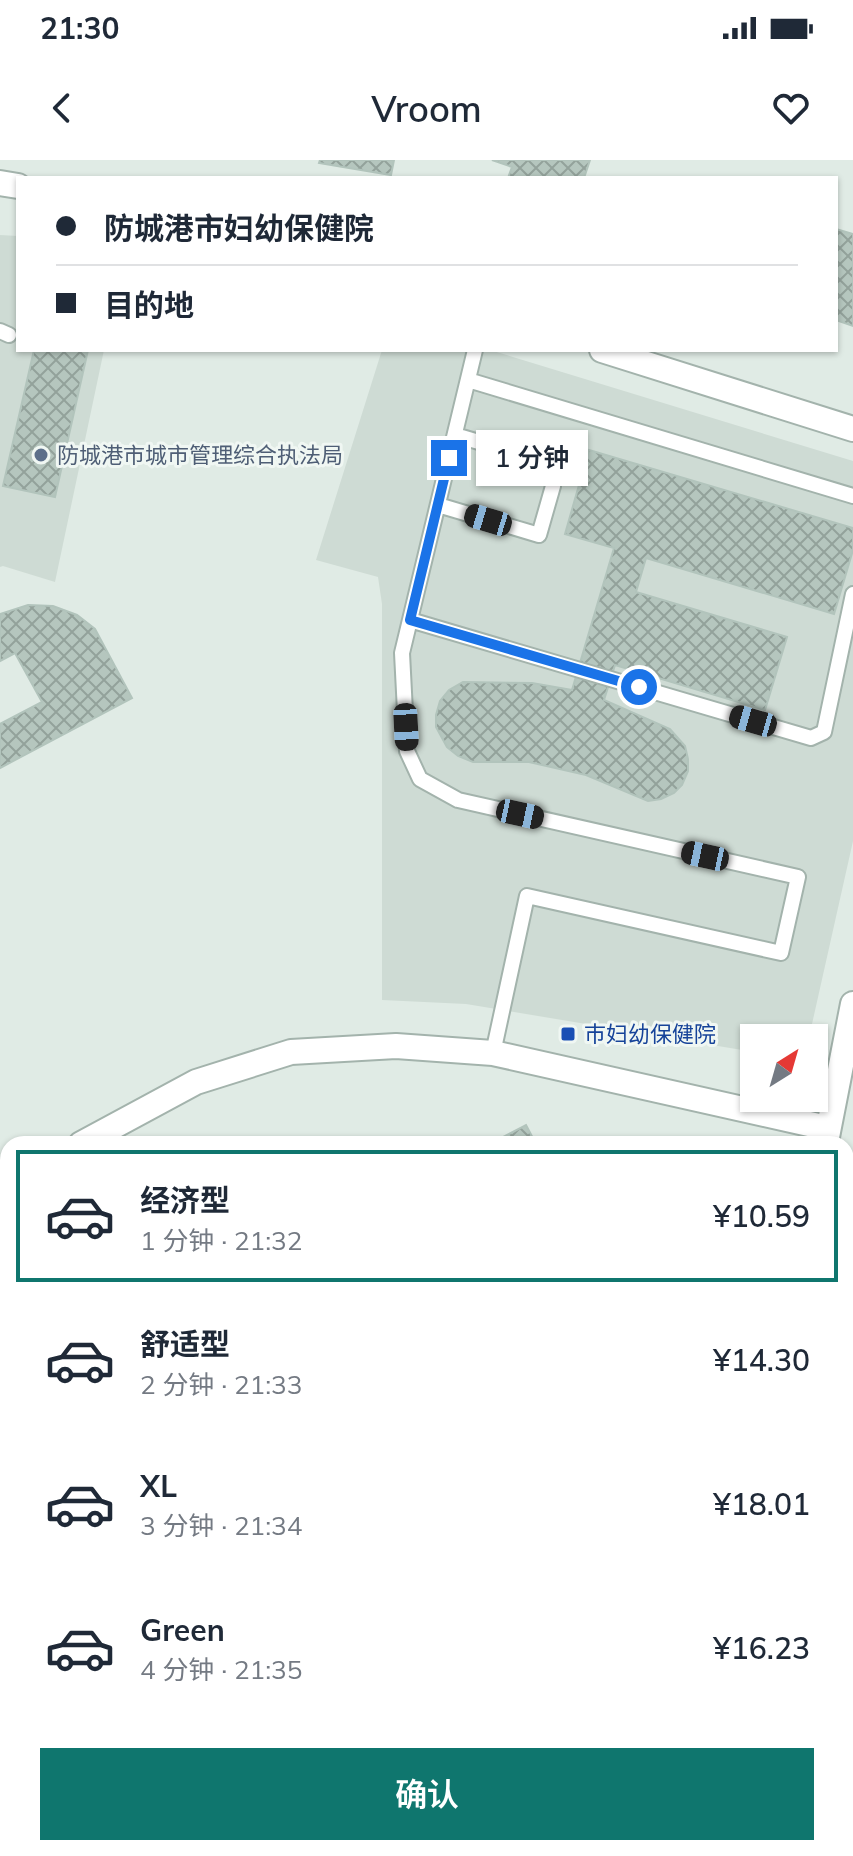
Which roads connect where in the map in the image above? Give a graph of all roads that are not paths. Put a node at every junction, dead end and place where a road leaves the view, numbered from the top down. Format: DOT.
graph roads {
  1 [pos="475,352"];
  2 [pos="608,352"];
  3 [pos="468,380"];
  4 [pos="853,429"];
  5 [pos="455,435"];
  6 [pos="567,468"];
  7 [pos="553,486"];
  8 [pos="853,496"];
  9 [pos="438,505"];
  10 [pos="853,594"];
  11 [pos="410,620"];
  12 [pos="853,1004"];
  13 [pos="493,1053"];
  14 [pos="96,1136"];
  15 [pos="827,1136"];
  1 -- 3 [label="lane"];
  2 -- 4 [label="street"];
  3 -- 5 [label="lane"];
  3 -- 8 [label="lane"];
  5 -- 6 [label="lane"];
  5 -- 9 [label="lane"];
  7 -- 9 [label="lane"];
  9 -- 11 [label="lane"];
  10 -- 11 [label="lane"];
  11 -- 13 [label="lane"];
  12 -- 15 [label="street"];
  13 -- 14 [label="street"];
  13 -- 15 [label="street"];
}
